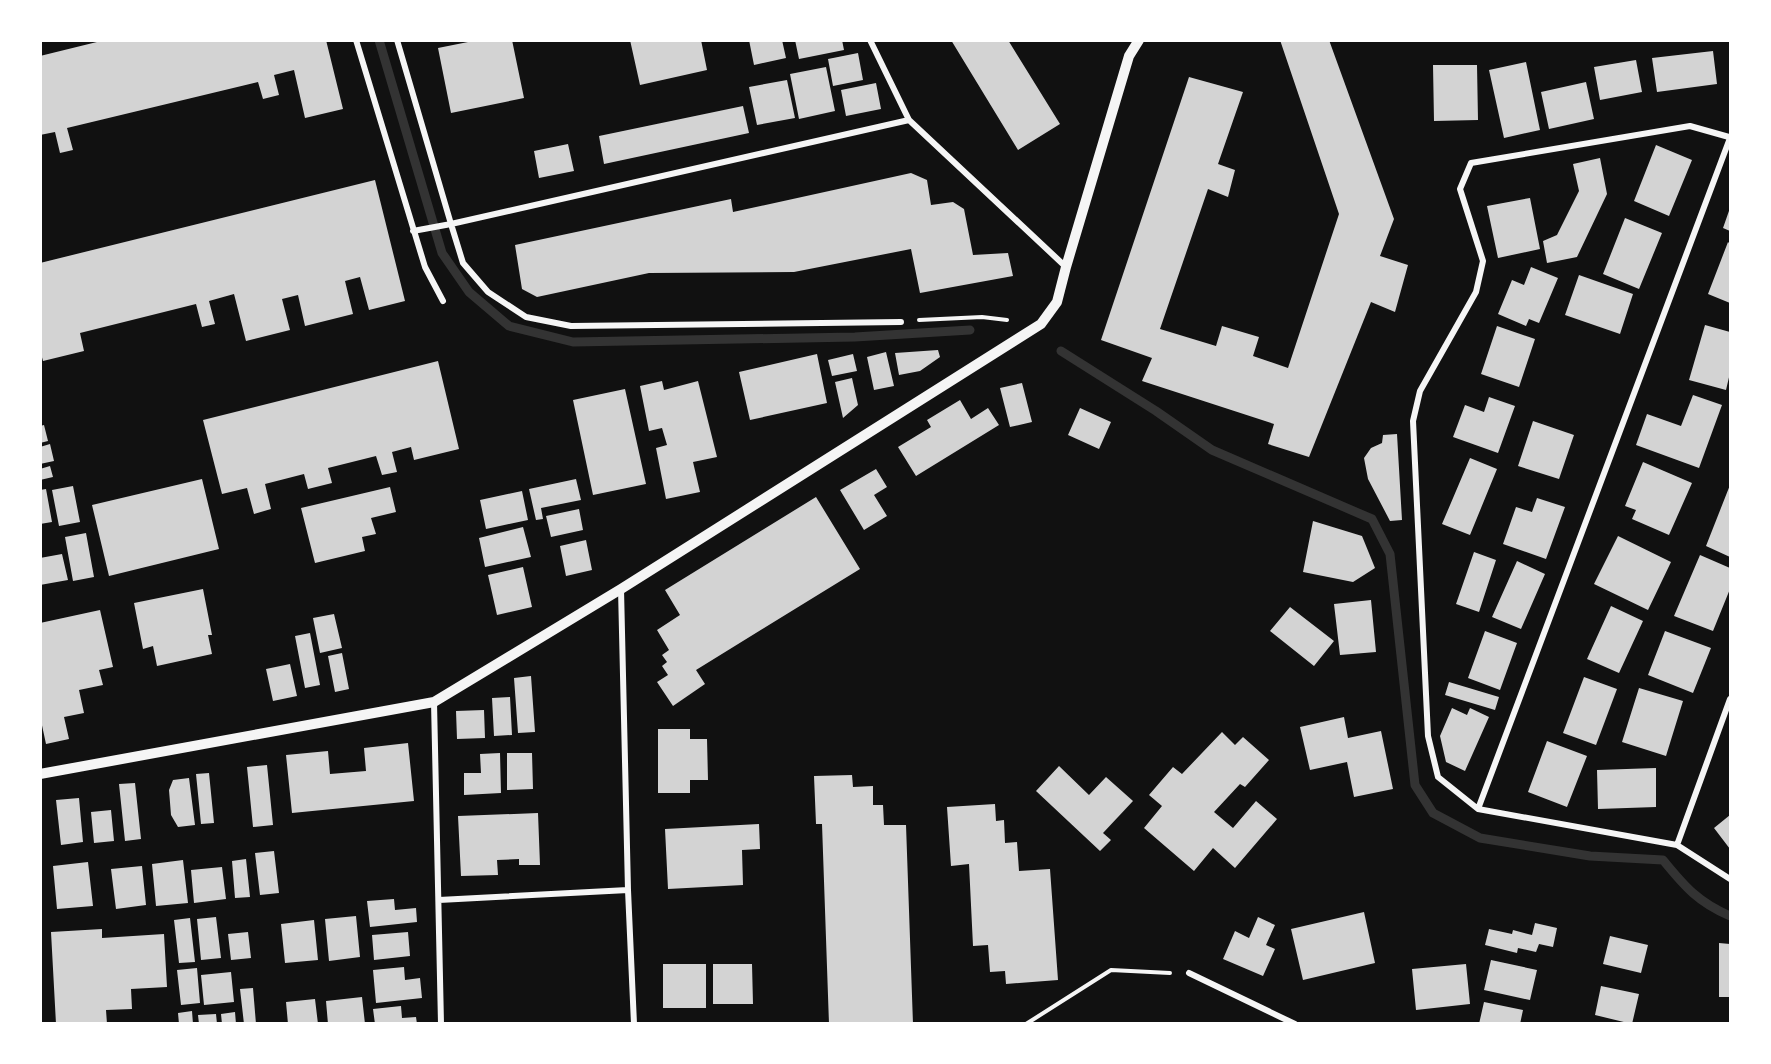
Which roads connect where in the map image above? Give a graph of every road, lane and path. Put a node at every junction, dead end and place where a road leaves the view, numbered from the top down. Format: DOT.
graph roads {
  1 [pos="356,40"];
  2 [pos="397,40"];
  3 [pos="870,40"];
  4 [pos="1139,40"];
  5 [pos="909,120"];
  6 [pos="1730,138"];
  7 [pos="451,224"];
  8 [pos="413,231"];
  9 [pos="1066,267"];
  10 [pos="443,301"];
  11 [pos="901,321"];
  12 [pos="1041,324"];
  13 [pos="621,589"];
  14 [pos="1731,699"];
  15 [pos="434,702"];
  16 [pos="40,774"];
  17 [pos="1478,809"];
  18 [pos="1677,845"];
  19 [pos="1731,879"];
  20 [pos="628,890"];
  21 [pos="439,900"];
  22 [pos="1189,974"];
  23 [pos="441,1023"];
  24 [pos="634,1023"];
  25 [pos="1026,1023"];
  26 [pos="1295,1023"];
  1 -- 8 [label="street"];
  2 -- 7 [label="street"];
  3 -- 5 [label="street"];
  4 -- 9 [label="street"];
  5 -- 7 [label="street"];
  5 -- 9 [label="street"];
  6 -- 17 [label="street"];
  6 -- 17 [label="street"];
  7 -- 8 [label="street"];
  7 -- 11 [label="street"];
  8 -- 10 [label="street"];
  9 -- 12 [label="street"];
  11 -- 12 [label="path"];
  12 -- 13 [label="street"];
  13 -- 15 [label="street"];
  13 -- 20 [label="street"];
  14 -- 18 [label="street"];
  15 -- 16 [label="street"];
  15 -- 21 [label="street"];
  17 -- 18 [label="street"];
  18 -- 19 [label="street"];
  20 -- 21 [label="street"];
  20 -- 24 [label="street"];
  21 -- 23 [label="street"];
  22 -- 25 [label="path"];
  22 -- 26 [label="street"];
}
